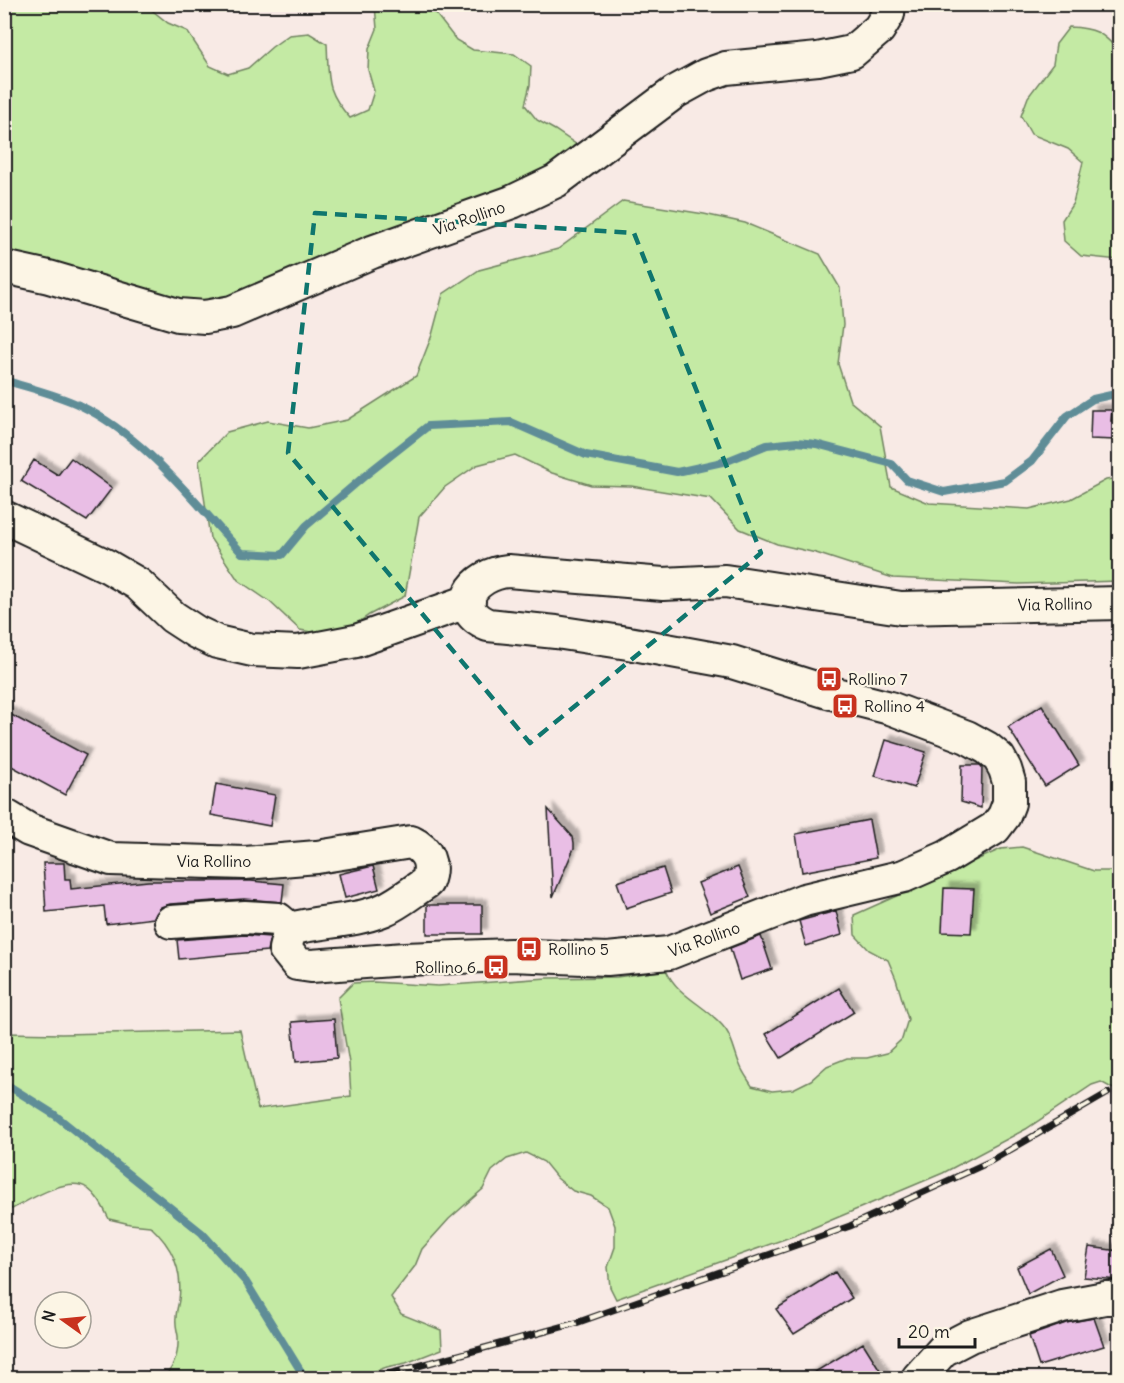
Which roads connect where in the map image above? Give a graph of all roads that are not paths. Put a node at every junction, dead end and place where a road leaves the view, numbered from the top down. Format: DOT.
graph roads {
  1 [pos="889,4"];
  2 [pos="4,267"];
  3 [pos="4,518"];
  4 [pos="468,601"];
  5 [pos="1119,603"];
  6 [pos="13,826"];
  7 [pos="171,922"];
  8 [pos="290,929"];
  9 [pos="1119,1298"];
  10 [pos="918,1378"];
  1 -- 2 [label="street, Via Rollino"];
  3 -- 4 [label="street"];
  4 -- 5 [label="street, Via Rollino"];
  4 -- 8 [label="street, Via Rollino"];
  6 -- 8 [label="street, Via Rollino"];
  7 -- 8 [label="street"];
  9 -- 10 [label="street"];
}
